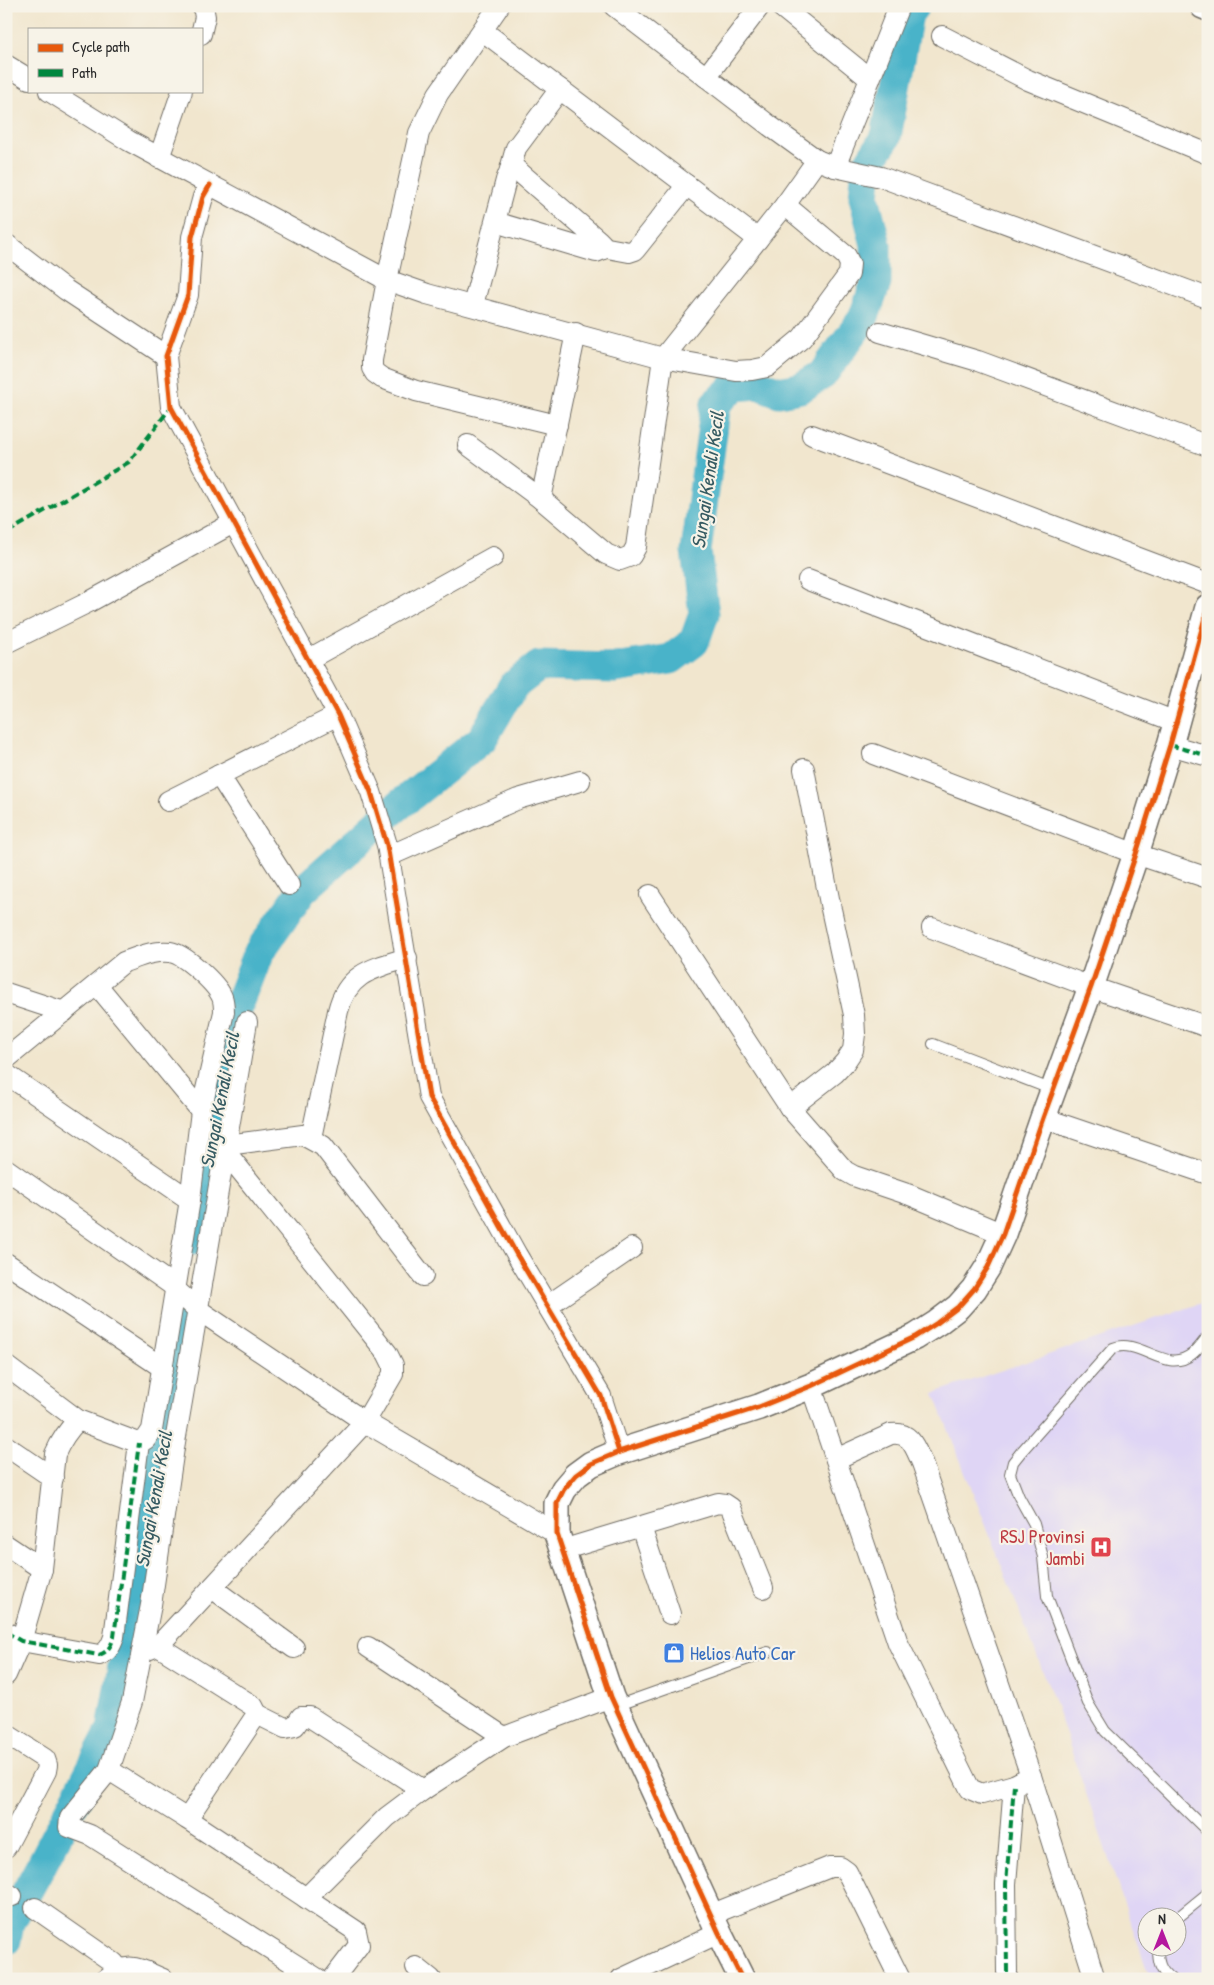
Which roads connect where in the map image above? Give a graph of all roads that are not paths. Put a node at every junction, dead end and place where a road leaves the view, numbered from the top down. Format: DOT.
graph roads {
  1 [pos="203,6"];
  2 [pos="499,6"];
  3 [pos="614,6"];
  4 [pos="760,6"];
  5 [pos="780,6"];
  6 [pos="899,6"];
  7 [pos="1204,6"];
  8 [pos="1208,8"];
  9 [pos="637,13"];
  10 [pos="202,30"];
  11 [pos="483,31"];
  12 [pos="942,36"];
  13 [pos="6,64"];
  14 [pos="706,77"];
  15 [pos="28,78"];
  16 [pos="870,79"];
  17 [pos="560,89"];
  18 [pos="51,92"];
  19 [pos="182,92"];
  20 [pos="1208,154"];
  21 [pos="159,158"];
  22 [pos="826,164"];
  23 [pos="510,170"];
  24 [pos="210,185"];
  25 [pos="687,185"];
  26 [pos="785,205"];
  27 [pos="495,222"];
  28 [pos="758,239"];
  29 [pos="6,244"];
  30 [pos="602,247"];
  31 [pos="387,280"];
  32 [pos="1208,298"];
  33 [pos="473,305"];
  34 [pos="880,332"];
  35 [pos="576,333"];
  36 [pos="166,356"];
  37 [pos="663,358"];
  38 [pos="557,425"];
  39 [pos="812,435"];
  40 [pos="468,445"];
  41 [pos="1208,446"];
  42 [pos="542,500"];
  43 [pos="234,522"];
  44 [pos="493,557"];
  45 [pos="808,580"];
  46 [pos="1208,584"];
  47 [pos="1208,607"];
  48 [pos="6,643"];
  49 [pos="309,659"];
  50 [pos="338,715"];
  51 [pos="1173,733"];
  52 [pos="873,754"];
  53 [pos="1208,756"];
  54 [pos="804,769"];
  55 [pos="219,775"];
  56 [pos="580,781"];
  57 [pos="168,801"];
  58 [pos="388,850"];
  59 [pos="1136,854"];
  60 [pos="1208,878"];
  61 [pos="289,885"];
  62 [pos="650,895"];
  63 [pos="932,928"];
  64 [pos="407,958"];
  65 [pos="97,985"];
  66 [pos="1091,987"];
  67 [pos="6,993"];
  68 [pos="64,1012"];
  69 [pos="247,1022"];
  70 [pos="1208,1027"];
  71 [pos="933,1044"];
  72 [pos="6,1059"];
  73 [pos="6,1074"];
  74 [pos="1053,1090"];
  75 [pos="790,1108"];
  76 [pos="201,1111"];
  77 [pos="1043,1118"];
  78 [pos="311,1138"];
  79 [pos="226,1148"];
  80 [pos="6,1169"];
  81 [pos="1208,1174"];
  82 [pos="190,1200"];
  83 [pos="1003,1234"];
  84 [pos="632,1248"];
  85 [pos="6,1263"];
  86 [pos="423,1276"];
  87 [pos="186,1298"];
  88 [pos="547,1306"];
  89 [pos="1208,1336"];
  90 [pos="6,1366"];
  91 [pos="163,1368"];
  92 [pos="811,1386"];
  93 [pos="78,1420"];
  94 [pos="365,1422"];
  95 [pos="139,1442"];
  96 [pos="6,1446"];
  97 [pos="619,1452"];
  98 [pos="836,1460"];
  99 [pos="53,1478"];
  100 [pos="640,1526"];
  101 [pos="559,1542"];
  102 [pos="6,1545"];
  103 [pos="42,1569"];
  104 [pos="212,1588"];
  105 [pos="763,1588"];
  106 [pos="670,1614"];
  107 [pos="14,1637"];
  108 [pos="368,1647"];
  109 [pos="294,1648"];
  110 [pos="150,1649"];
  111 [pos="768,1652"];
  112 [pos="6,1675"];
  113 [pos="613,1702"];
  114 [pos="256,1714"];
  115 [pos="6,1734"];
  116 [pos="504,1737"];
  117 [pos="108,1770"];
  118 [pos="1022,1780"];
  119 [pos="423,1790"];
  120 [pos="187,1819"];
  121 [pos="1208,1832"];
  122 [pos="6,1848"];
  123 [pos="1208,1893"];
  124 [pos="306,1898"];
  125 [pos="35,1908"];
  126 [pos="1186,1912"];
  127 [pos="715,1924"];
  128 [pos="1158,1958"];
  129 [pos="1007,1972"];
  130 [pos="110,1975"];
  131 [pos="163,1979"];
  132 [pos="318,1979"];
  133 [pos="333,1979"];
  134 [pos="621,1979"];
  135 [pos="742,1979"];
  136 [pos="900,1979"];
  137 [pos="1095,1979"];
  138 [pos="1171,1979"];
  1 -- 10 [label="street"];
  2 -- 11 [label="street"];
  3 -- 9 [label="street"];
  4 -- 14 [label="street"];
  5 -- 16 [label="street"];
  6 -- 16 [label="street"];
  7 -- 8 [label="street"];
  9 -- 14 [label="street"];
  11 -- 17 [label="street"];
  11 -- 31 [label="street"];
  12 -- 20 [label="street"];
  13 -- 15 [label="street"];
  14 -- 22 [label="street"];
  16 -- 22 [label="street"];
  17 -- 23 [label="street"];
  17 -- 25 [label="street"];
  18 -- 21 [label="street"];
  19 -- 21 [label="street"];
  21 -- 24 [label="street"];
  22 -- 26 [label="street"];
  22 -- 32 [label="street"];
  23 -- 27 [label="street"];
  23 -- 30 [label="street"];
  24 -- 31 [label="street"];
  24 -- 36 [label="street"];
  25 -- 28 [label="street"];
  25 -- 30 [label="street"];
  26 -- 28 [label="street"];
  26 -- 37 [label="street"];
  27 -- 30 [label="street"];
  27 -- 33 [label="street"];
  28 -- 37 [label="street"];
  29 -- 36 [label="street"];
  31 -- 33 [label="street"];
  31 -- 38 [label="street"];
  33 -- 35 [label="street"];
  34 -- 41 [label="street"];
  35 -- 37 [label="street"];
  35 -- 38 [label="street"];
  36 -- 43 [label="street"];
  37 -- 42 [label="street"];
  38 -- 42 [label="street"];
  39 -- 46 [label="street"];
  40 -- 42 [label="street"];
  43 -- 48 [label="street"];
  43 -- 49 [label="street"];
  44 -- 49 [label="street"];
  45 -- 51 [label="street"];
  47 -- 51 [label="street"];
  49 -- 50 [label="street"];
  50 -- 55 [label="street"];
  50 -- 58 [label="street"];
  51 -- 53 [label="street"];
  51 -- 59 [label="street"];
  52 -- 59 [label="street"];
  54 -- 75 [label="street"];
  55 -- 57 [label="street"];
  55 -- 61 [label="street"];
  56 -- 58 [label="street"];
  58 -- 64 [label="street"];
  59 -- 60 [label="street"];
  59 -- 66 [label="street"];
  62 -- 75 [label="street"];
  63 -- 66 [label="street"];
  64 -- 78 [label="street"];
  64 -- 88 [label="street"];
  65 -- 68 [label="street"];
  65 -- 76 [label="street"];
  65 -- 76 [label="street"];
  66 -- 70 [label="street"];
  66 -- 74 [label="street"];
  67 -- 68 [label="street"];
  68 -- 72 [label="street"];
  69 -- 79 [label="street"];
  71 -- 74 [label="lane"];
  73 -- 82 [label="street"];
  74 -- 77 [label="street"];
  75 -- 83 [label="street"];
  76 -- 82 [label="street"];
  77 -- 81 [label="street"];
  77 -- 83 [label="street"];
  78 -- 79 [label="street"];
  78 -- 86 [label="street"];
  79 -- 87 [label="street"];
  79 -- 94 [label="street"];
  80 -- 87 [label="street"];
  82 -- 87 [label="street"];
  83 -- 92 [label="street"];
  84 -- 88 [label="street"];
  85 -- 91 [label="street"];
  87 -- 91 [label="street"];
  87 -- 94 [label="street"];
  87 -- 110 [label="street"];
  88 -- 97 [label="street"];
  89 -- 121 [label="lane"];
  90 -- 93 [label="street"];
  91 -- 95 [label="street"];
  92 -- 97 [label="street"];
  92 -- 98 [label="street"];
  93 -- 95 [label="street"];
  93 -- 99 [label="street"];
  94 -- 101 [label="street"];
  94 -- 104 [label="street"];
  95 -- 107 [label="street"];
  96 -- 99 [label="street"];
  97 -- 101 [label="street"];
  98 -- 118 [label="street"];
  98 -- 118 [label="street"];
  99 -- 103 [label="street"];
  100 -- 101 [label="street"];
  100 -- 105 [label="street"];
  100 -- 106 [label="street"];
  101 -- 113 [label="street"];
  102 -- 103 [label="street"];
  103 -- 107 [label="street"];
  104 -- 109 [label="street"];
  104 -- 110 [label="street"];
  107 -- 112 [label="street"];
  108 -- 116 [label="street"];
  110 -- 114 [label="street"];
  110 -- 117 [label="street"];
  111 -- 113 [label="lane"];
  113 -- 116 [label="street"];
  113 -- 127 [label="street"];
  114 -- 119 [label="street"];
  114 -- 120 [label="street"];
  115 -- 122 [label="street"];
  116 -- 119 [label="street"];
  117 -- 120 [label="street"];
  117 -- 132 [label="street"];
  118 -- 129 [label="street"];
  118 -- 137 [label="street"];
  119 -- 124 [label="street"];
  120 -- 124 [label="street"];
  123 -- 126 [label="lane"];
  124 -- 133 [label="street"];
  125 -- 130 [label="street"];
  127 -- 134 [label="street"];
  127 -- 135 [label="street"];
  127 -- 136 [label="street"];
  128 -- 138 [label="lane"];
  130 -- 131 [label="street"];
}
